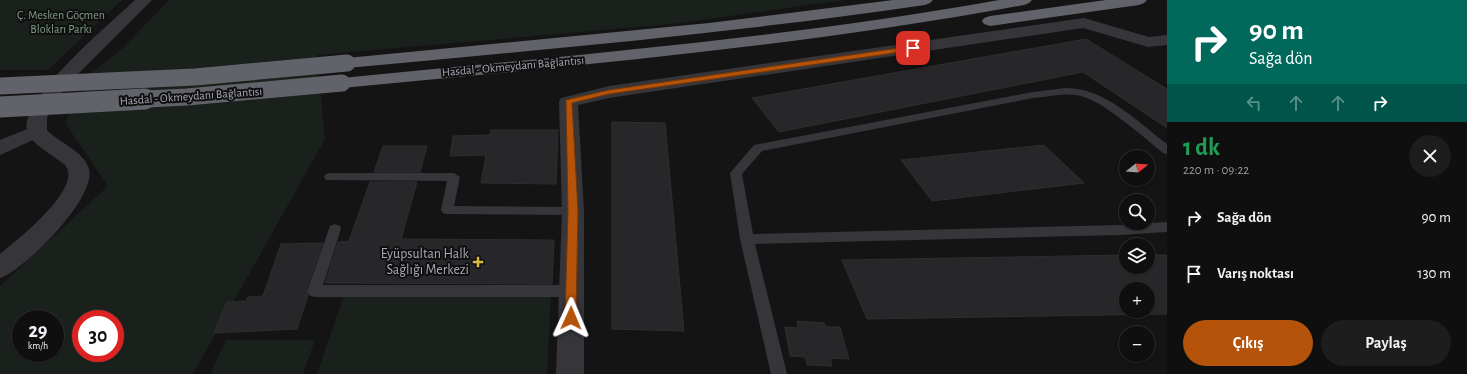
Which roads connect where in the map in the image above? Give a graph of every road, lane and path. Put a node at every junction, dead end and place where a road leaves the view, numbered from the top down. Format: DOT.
graph roads {
  1 [pos="144,0"];
  2 [pos="925,0"];
  3 [pos="1024,0"];
  4 [pos="1139,0"];
  5 [pos="1109,2"];
  6 [pos="1167,40"];
  7 [pos="741,43"];
  8 [pos="0,86"];
  9 [pos="0,107"];
  10 [pos="37,131"];
  11 [pos="0,148"];
  12 [pos="1167,150"];
  13 [pos="330,176"];
  14 [pos="573,211"];
  15 [pos="1167,227"];
  16 [pos="335,228"];
  17 [pos="747,239"];
  18 [pos="0,268"];
  19 [pos="572,291"];
  20 [pos="570,374"];
  21 [pos="779,374"];
  1 -- 10 [label="street"];
  2 -- 8 [label="highway, Hasdal - Okmeydanı Bağlantısı, bridge"];
  3 -- 7 [label="highway, Hasdal - Okmeydanı Bağlantısı"];
  4 -- 5 [label="highway"];
  5 -- 7 [label="highway"];
  6 -- 14 [label="street"];
  7 -- 9 [label="highway, Hasdal - Okmeydanı Bağlantısı, bridge"];
  10 -- 11 [label="street"];
  10 -- 18 [label="street"];
  12 -- 17 [label="lane"];
  13 -- 14 [label="lane"];
  14 -- 19 [label="street"];
  15 -- 17 [label="lane"];
  16 -- 19 [label="lane"];
  17 -- 21 [label="lane"];
  19 -- 20 [label="street"];
}
